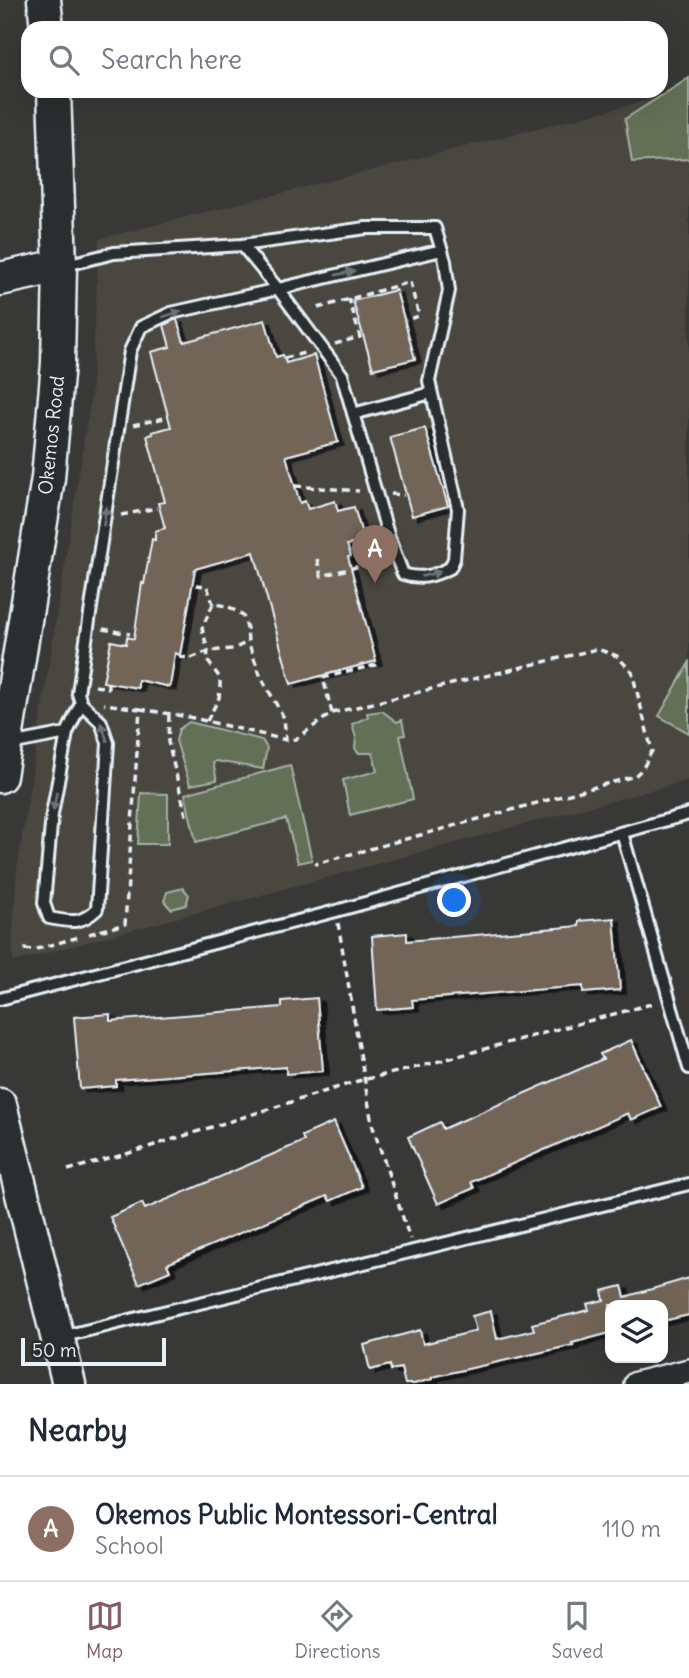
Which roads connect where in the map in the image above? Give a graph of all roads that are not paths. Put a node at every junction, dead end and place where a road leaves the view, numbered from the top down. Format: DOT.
graph roads {
  1 [pos="44,0"];
  2 [pos="46,21"];
  3 [pos="54,98"];
  4 [pos="242,245"];
  5 [pos="442,250"];
  6 [pos="60,266"];
  7 [pos="0,279"];
  8 [pos="278,289"];
  9 [pos="431,393"];
  10 [pos="353,414"];
  11 [pos="81,703"];
  12 [pos="67,733"];
  13 [pos="2,746"];
  14 [pos="0,776"];
  15 [pos="689,814"];
  16 [pos="622,833"];
  17 [pos="0,999"];
  18 [pos="689,1068"];
  19 [pos="0,1105"];
  20 [pos="689,1184"];
  21 [pos="57,1338"];
  22 [pos="689,1371"];
  23 [pos="69,1384"];
  24 [pos="636,1384"];
  1 -- 2 [label="main road"];
  3 -- 6 [label="main road, Okemos Road"];
  4 -- 5 [label="lane"];
  4 -- 6 [label="lane"];
  4 -- 8 [label="lane"];
  8 -- 5 [label="lane, one-way"];
  5 -- 9 [label="lane"];
  6 -- 7 [label="main road"];
  6 -- 13 [label="main road, Okemos Road"];
  8 -- 10 [label="lane"];
  11 -- 8 [label="lane, one-way"];
  9 -- 10 [label="lane"];
  10 -- 9 [label="lane, one-way"];
  11 -- 12 [label="lane"];
  12 -- 11 [label="lane, one-way"];
  12 -- 13 [label="lane"];
  13 -- 14 [label="main road, Okemos Road"];
  15 -- 16 [label="lane"];
  16 -- 17 [label="lane"];
  16 -- 18 [label="lane"];
  19 -- 21 [label="main road"];
  20 -- 21 [label="lane"];
  21 -- 23 [label="main road"];
  22 -- 24 [label="street"];
}
